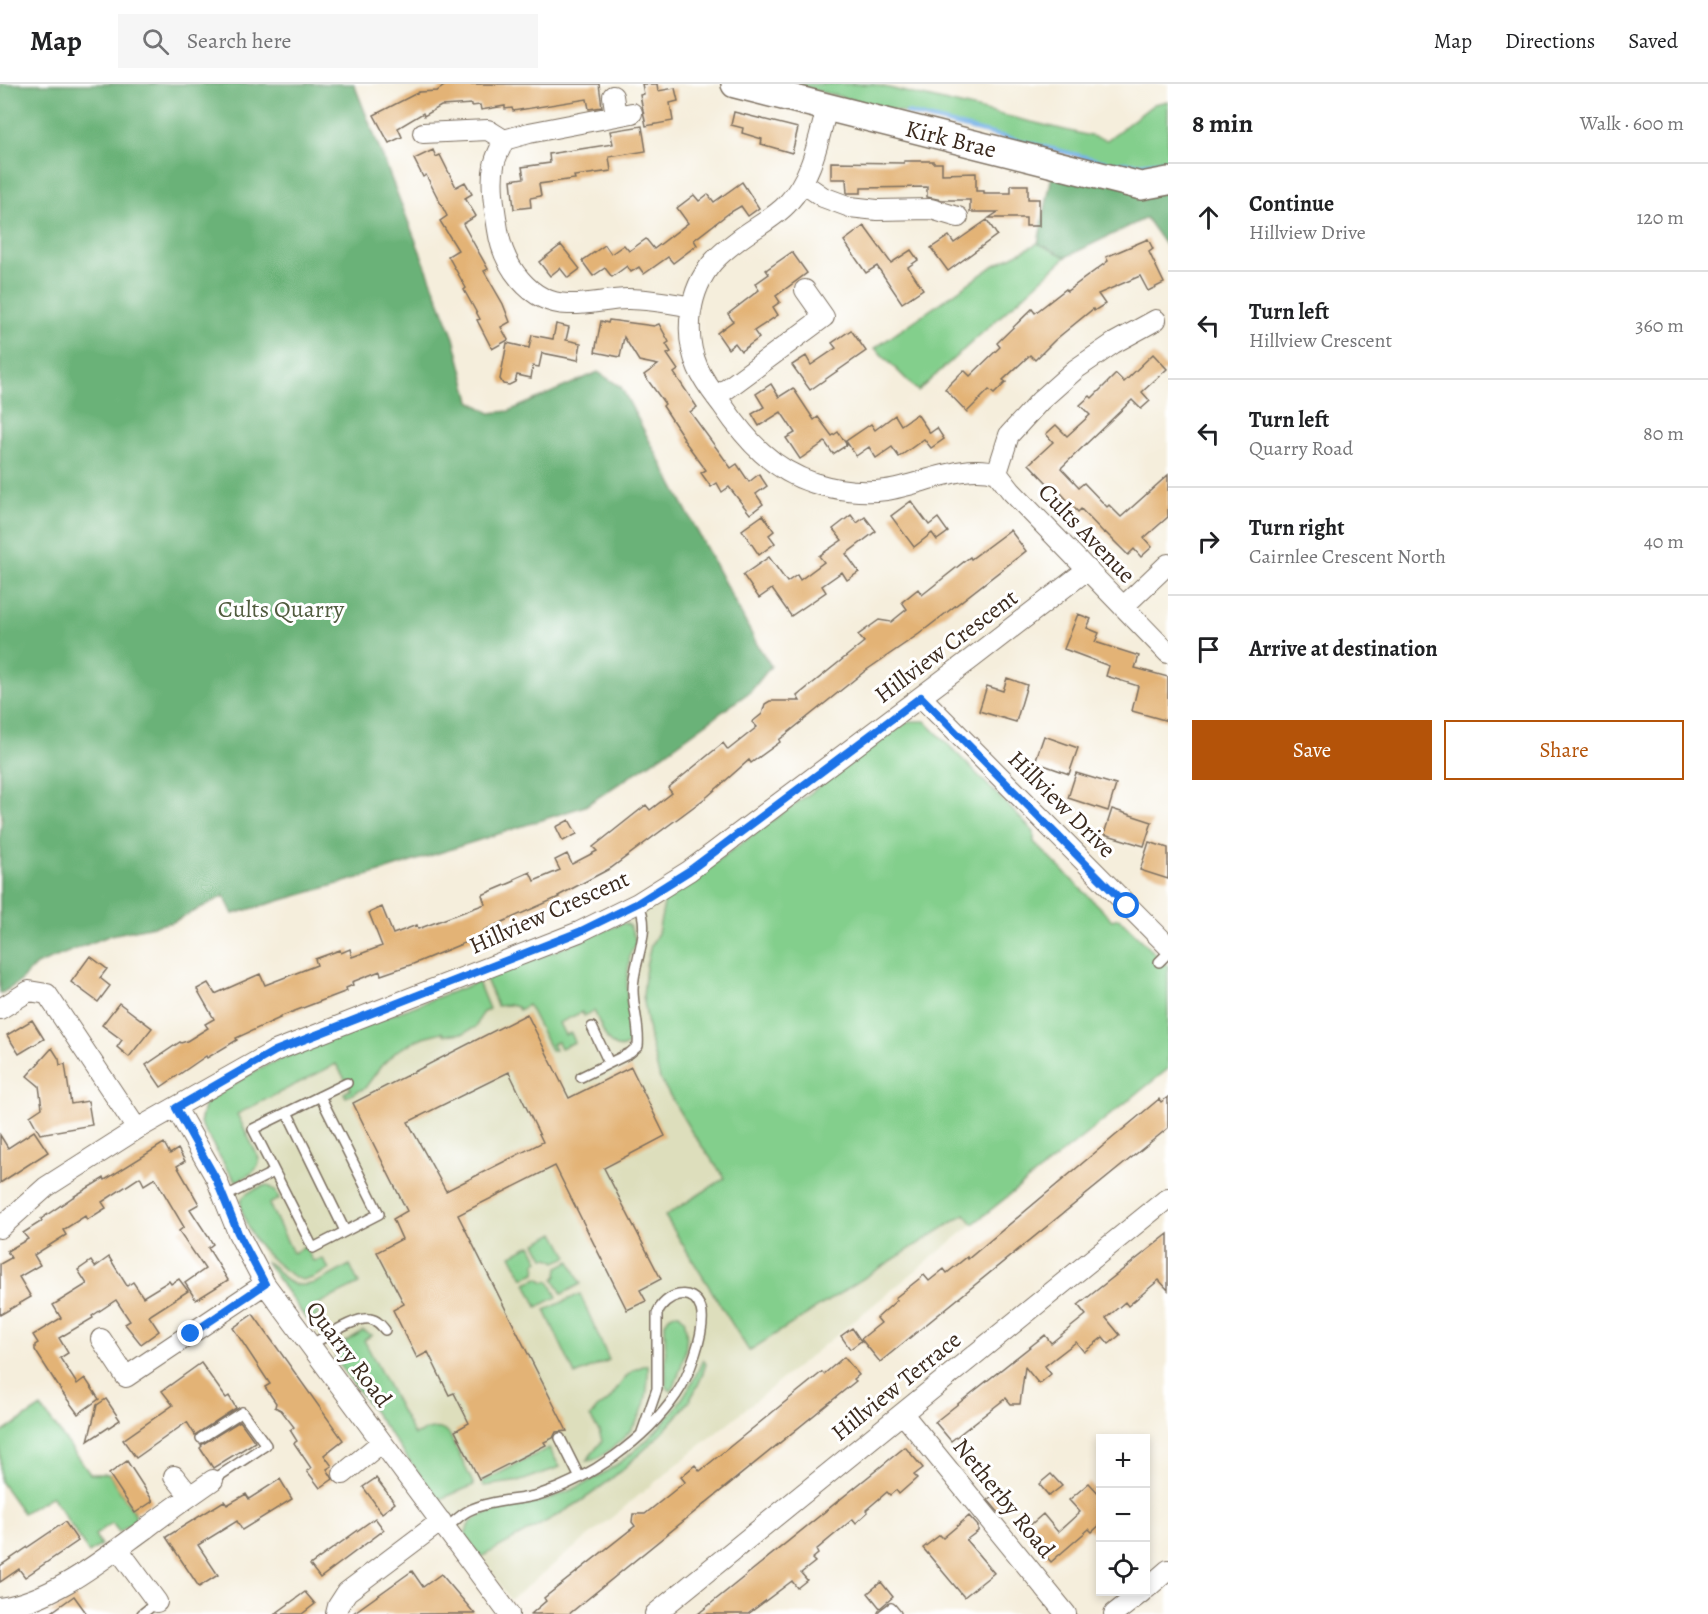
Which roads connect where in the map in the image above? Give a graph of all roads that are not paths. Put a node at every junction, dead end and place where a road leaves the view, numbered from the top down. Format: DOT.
graph roads {
  1 [pos="735,84"];
  2 [pos="613,96"];
  3 [pos="827,108"];
  4 [pos="423,133"];
  5 [pos="504,140"];
  6 [pos="1168,181"];
  7 [pos="804,184"];
  8 [pos="958,217"];
  9 [pos="805,290"];
  10 [pos="692,307"];
  11 [pos="1156,320"];
  12 [pos="716,397"];
  13 [pos="997,473"];
  14 [pos="1168,564"];
  15 [pos="1088,569"];
  16 [pos="1123,607"];
  17 [pos="1168,653"];
  18 [pos="921,697"];
  19 [pos="638,903"];
  20 [pos="1168,953"];
  21 [pos="1163,954"];
  22 [pos="0,1009"];
  23 [pos="592,1027"];
  24 [pos="609,1063"];
  25 [pos="581,1077"];
  26 [pos="347,1083"];
  27 [pos="320,1096"];
  28 [pos="176,1108"];
  29 [pos="287,1112"];
  30 [pos="137,1129"];
  31 [pos="274,1172"];
  32 [pos="224,1197"];
  33 [pos="1168,1198"];
  34 [pos="0,1228"];
  35 [pos="345,1231"];
  36 [pos="265,1284"];
  37 [pos="385,1330"];
  38 [pos="101,1339"];
  39 [pos="310,1346"];
  40 [pos="903,1413"];
  41 [pos="642,1432"];
  42 [pos="201,1438"];
  43 [pos="560,1438"];
  44 [pos="382,1442"];
  45 [pos="343,1474"];
  46 [pos="174,1476"];
  47 [pos="580,1478"];
  48 [pos="213,1480"];
  49 [pos="190,1496"];
  50 [pos="443,1525"];
  51 [pos="118,1549"];
  52 [pos="1168,1570"];
  53 [pos="1150,1585"];
  54 [pos="1137,1596"];
  55 [pos="0,1608"];
  56 [pos="150,1608"];
  57 [pos="336,1614"];
  58 [pos="509,1614"];
  59 [pos="655,1614"];
  60 [pos="883,1614"];
  61 [pos="897,1614"];
  62 [pos="1066,1614"];
  63 [pos="1114,1614"];
  1 -- 3 [label="street, Kirk Brae"];
  2 -- 5 [label="street"];
  3 -- 6 [label="street, Kirk Brae"];
  3 -- 7 [label="street"];
  4 -- 5 [label="street"];
  5 -- 10 [label="street"];
  7 -- 8 [label="street"];
  7 -- 10 [label="street"];
  9 -- 12 [label="street"];
  10 -- 12 [label="street"];
  11 -- 13 [label="street"];
  12 -- 13 [label="street"];
  13 -- 15 [label="street, Cults Avenue"];
  14 -- 16 [label="street"];
  15 -- 16 [label="street, Cults Avenue"];
  15 -- 18 [label="street, Hillview Crescent"];
  16 -- 17 [label="street, Cults Avenue"];
  18 -- 19 [label="street, Hillview Crescent"];
  18 -- 21 [label="street, Hillview Drive"];
  19 -- 24 [label="lane"];
  19 -- 28 [label="street, Hillview Crescent"];
  20 -- 21 [label="lane"];
  22 -- 30 [label="street"];
  23 -- 24 [label="lane"];
  24 -- 25 [label="lane"];
  26 -- 27 [label="lane"];
  27 -- 29 [label="lane"];
  27 -- 35 [label="lane"];
  28 -- 30 [label="street, Hillview Crescent"];
  28 -- 32 [label="street, Quarry Road"];
  29 -- 31 [label="lane"];
  29 -- 35 [label="lane"];
  30 -- 34 [label="street, Hillview Crescent"];
  31 -- 32 [label="lane"];
  31 -- 35 [label="lane"];
  32 -- 36 [label="street, Quarry Road"];
  33 -- 40 [label="street, Hillview Terrace"];
  36 -- 38 [label="street"];
  36 -- 39 [label="street, Quarry Road"];
  37 -- 39 [label="lane"];
  39 -- 44 [label="street, Quarry Road"];
  40 -- 59 [label="street, Hillview Terrace"];
  40 -- 62 [label="street, Netherby Road"];
  41 -- 41 [label="lane"];
  41 -- 47 [label="lane"];
  42 -- 48 [label="lane"];
  43 -- 47 [label="lane"];
  44 -- 45 [label="street"];
  44 -- 50 [label="street, Quarry Road"];
  46 -- 49 [label="street"];
  47 -- 50 [label="lane"];
  48 -- 49 [label="street"];
  49 -- 51 [label="street"];
  50 -- 57 [label="street"];
  50 -- 58 [label="street, Quarry Road"];
  51 -- 55 [label="street"];
  51 -- 56 [label="street"];
  52 -- 53 [label="street"];
  54 -- 63 [label="street"];
  60 -- 61 [label="lane"];
}
